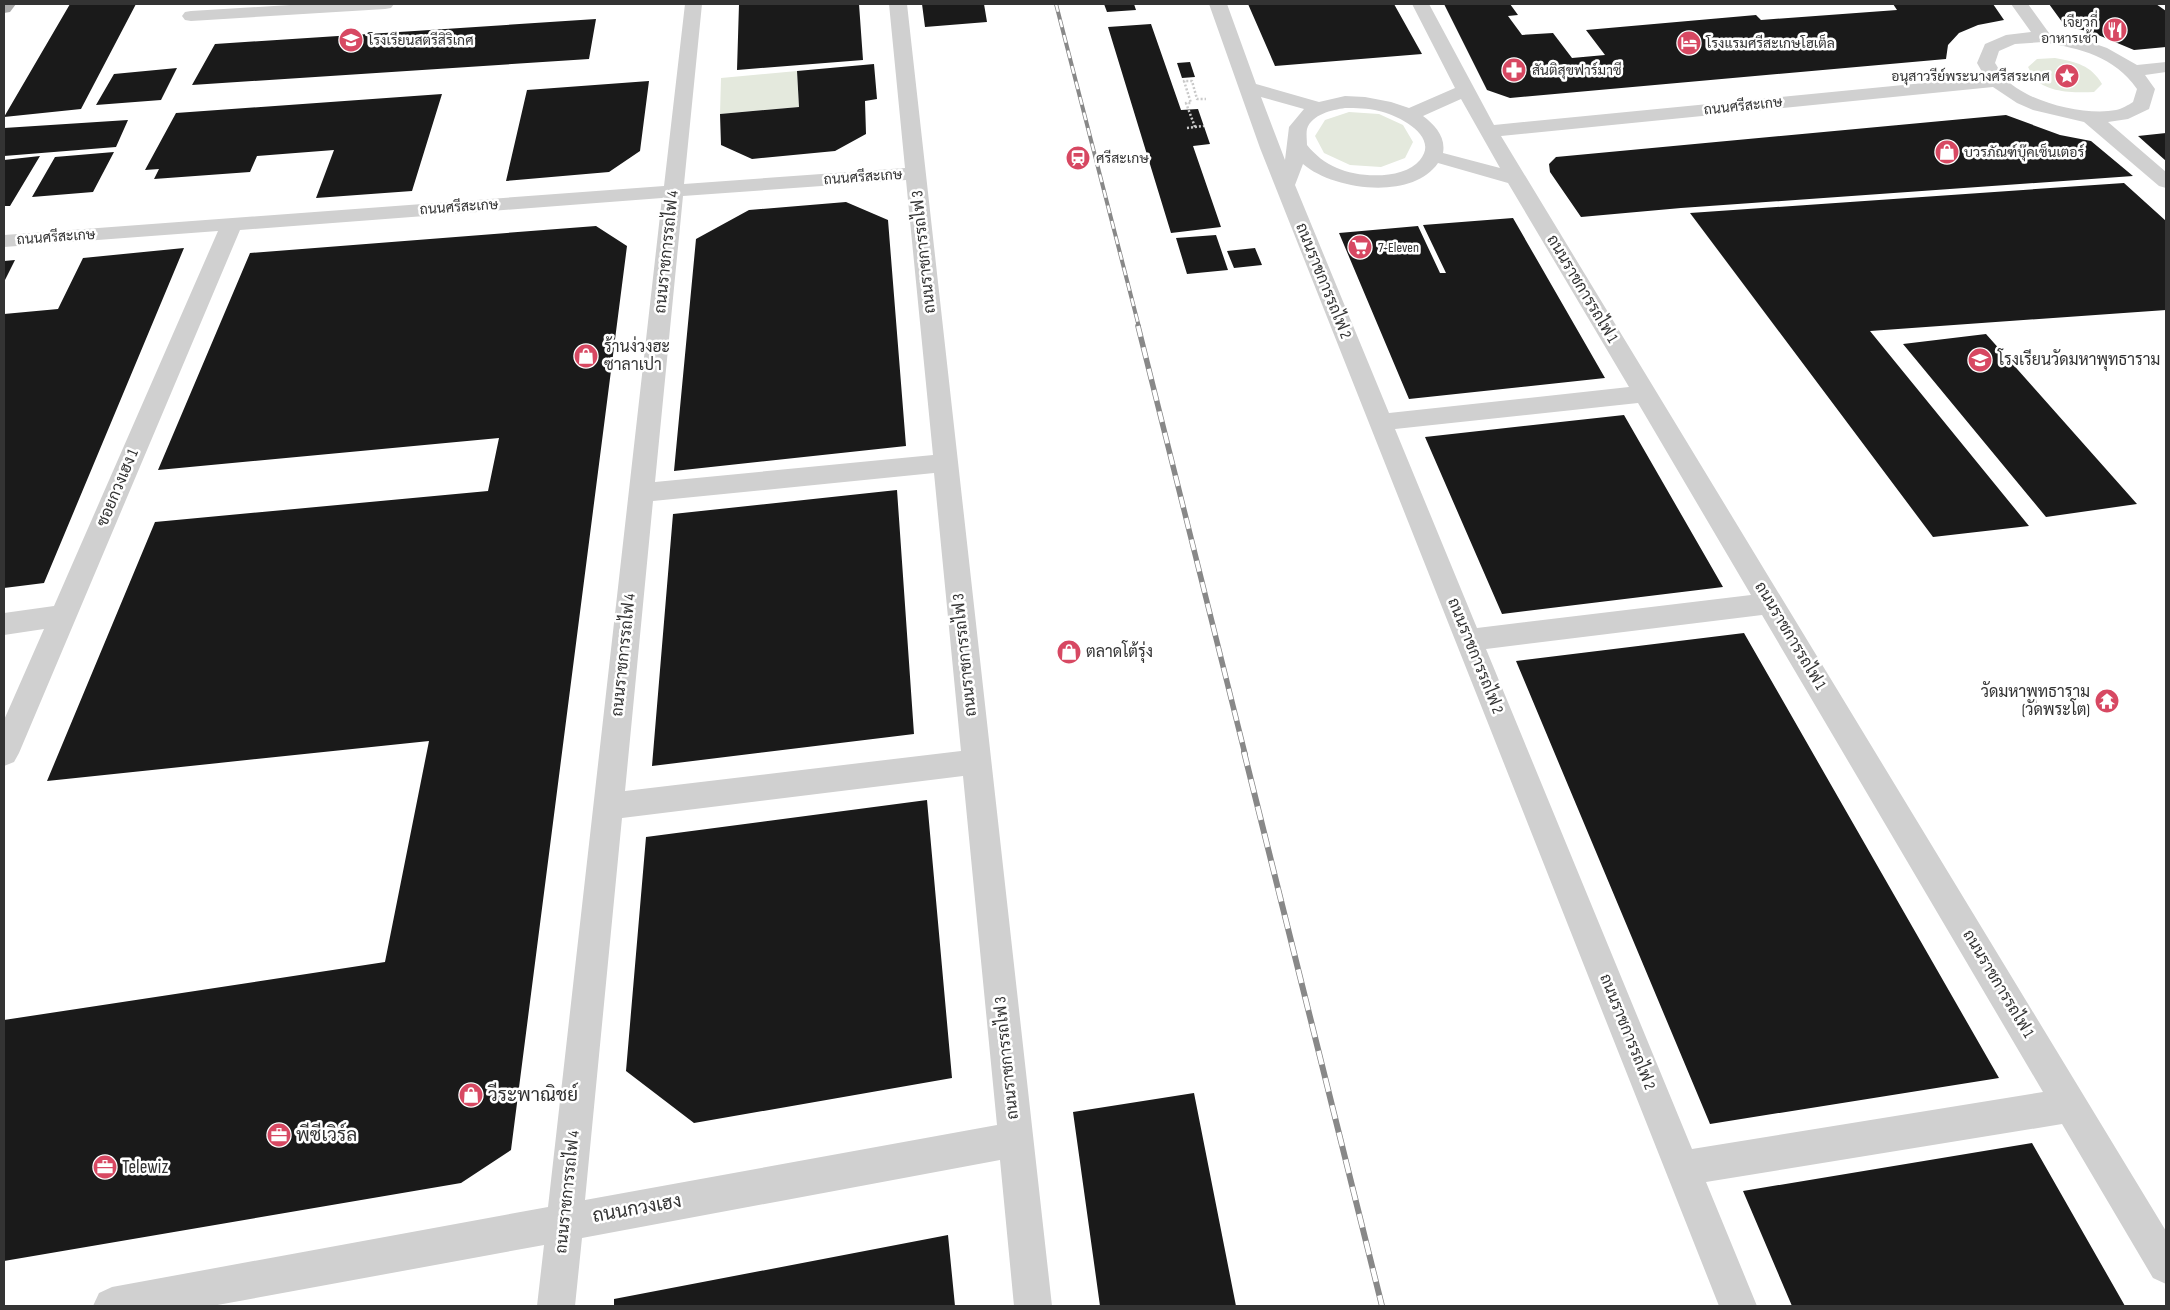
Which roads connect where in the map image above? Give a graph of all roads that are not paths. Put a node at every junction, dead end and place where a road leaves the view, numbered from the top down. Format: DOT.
graph roads {
  1 [pos="7,4"];
  2 [pos="385,4"];
  3 [pos="693,4"];
  4 [pos="898,4"];
  5 [pos="1218,4"];
  6 [pos="1421,4"];
  7 [pos="2019,4"];
  8 [pos="308,6"];
  9 [pos="4,8"];
  10 [pos="191,16"];
  11 [pos="2043,37"];
  12 [pos="2166,67"];
  13 [pos="2132,71"];
  14 [pos="1997,81"];
  15 [pos="1248,87"];
  16 [pos="1466,90"];
  17 [pos="1321,108"];
  18 [pos="1410,115"];
  19 [pos="2089,116"];
  20 [pos="1489,131"];
  21 [pos="1298,146"];
  22 [pos="1433,156"];
  23 [pos="915,173"];
  24 [pos="1516,178"];
  25 [pos="2166,182"];
  26 [pos="1285,185"];
  27 [pos="673,191"];
  28 [pos="232,224"];
  29 [pos="4,241"];
  30 [pos="1644,394"];
  31 [pos="1380,422"];
  32 [pos="946,463"];
  33 [pos="641,493"];
  34 [pos="1770,603"];
  35 [pos="63,616"];
  36 [pos="4,624"];
  37 [pos="1469,640"];
  38 [pos="4,753"];
  39 [pos="976,762"];
  40 [pos="609,806"];
  41 [pos="2071,1105"];
  42 [pos="1016,1139"];
  43 [pos="1682,1168"];
  44 [pos="565,1223"];
  45 [pos="2166,1265"];
  46 [pos="112,1306"];
  47 [pos="556,1306"];
  48 [pos="1033,1306"];
  49 [pos="1738,1306"];
  1 -- 9 [label="main road"];
  2 -- 8 [label="street"];
  3 -- 27 [label="street, ถนนราชการรถไฟ 4"];
  4 -- 23 [label="street, ถนนราชการรถไฟ 3"];
  5 -- 15 [label="street, ถนนราชการรถไฟ 2"];
  6 -- 16 [label="street, ถนนราชการรถไฟ 1"];
  7 -- 11 [label="street"];
  8 -- 10 [label="street"];
  11 -- 13 [label="street"];
  11 -- 14 [label="street"];
  12 -- 13 [label="street"];
  13 -- 19 [label="street"];
  14 -- 19 [label="street"];
  14 -- 20 [label="street, ถนนศรีสะเกษ"];
  15 -- 17 [label="street"];
  15 -- 26 [label="street, ถนนราชการรถไฟ 2"];
  16 -- 18 [label="street"];
  16 -- 20 [label="street, ถนนราชการรถไฟ 1"];
  17 -- 18 [label="street"];
  17 -- 21 [label="street"];
  18 -- 22 [label="street"];
  19 -- 25 [label="street"];
  20 -- 24 [label="street, ถนนราชการรถไฟ 1"];
  21 -- 22 [label="street"];
  21 -- 26 [label="street"];
  22 -- 24 [label="street"];
  23 -- 27 [label="street, ถนนศรีสะเกษ"];
  23 -- 32 [label="street, ถนนราชการรถไฟ 3"];
  24 -- 30 [label="street, ถนนราชการรถไฟ 1"];
  26 -- 31 [label="street, ถนนราชการรถไฟ 2"];
  27 -- 28 [label="street, ถนนศรีสะเกษ"];
  27 -- 33 [label="street, ถนนราชการรถไฟ 4"];
  28 -- 29 [label="street, ถนนศรีสะเกษ"];
  28 -- 35 [label="street, ซอยกวงเฮง 1"];
  30 -- 31 [label="street"];
  30 -- 34 [label="street, ถนนราชการรถไฟ 1"];
  31 -- 37 [label="street, ถนนราชการรถไฟ 2"];
  32 -- 33 [label="street"];
  32 -- 39 [label="street, ถนนราชการรถไฟ 3"];
  33 -- 40 [label="street, ถนนราชการรถไฟ 4"];
  34 -- 37 [label="street"];
  34 -- 41 [label="street, ถนนราชการรถไฟ 1"];
  35 -- 36 [label="street"];
  35 -- 38 [label="street, ซอยกวงเฮง 1"];
  37 -- 43 [label="street, ถนนราชการรถไฟ 2"];
  39 -- 40 [label="street"];
  39 -- 42 [label="street, ถนนราชการรถไฟ 3"];
  40 -- 44 [label="street, ถนนราชการรถไฟ 4"];
  41 -- 43 [label="street"];
  41 -- 45 [label="street, ถนนราชการรถไฟ 1"];
  42 -- 44 [label="street, ถนนกวงเฮง"];
  42 -- 48 [label="street, ถนนราชการรถไฟ 3"];
  43 -- 49 [label="street, ถนนราชการรถไฟ 2"];
  44 -- 46 [label="street, ถนนกวงเฮง"];
  44 -- 47 [label="street, ถนนราชการรถไฟ 4"];
}
